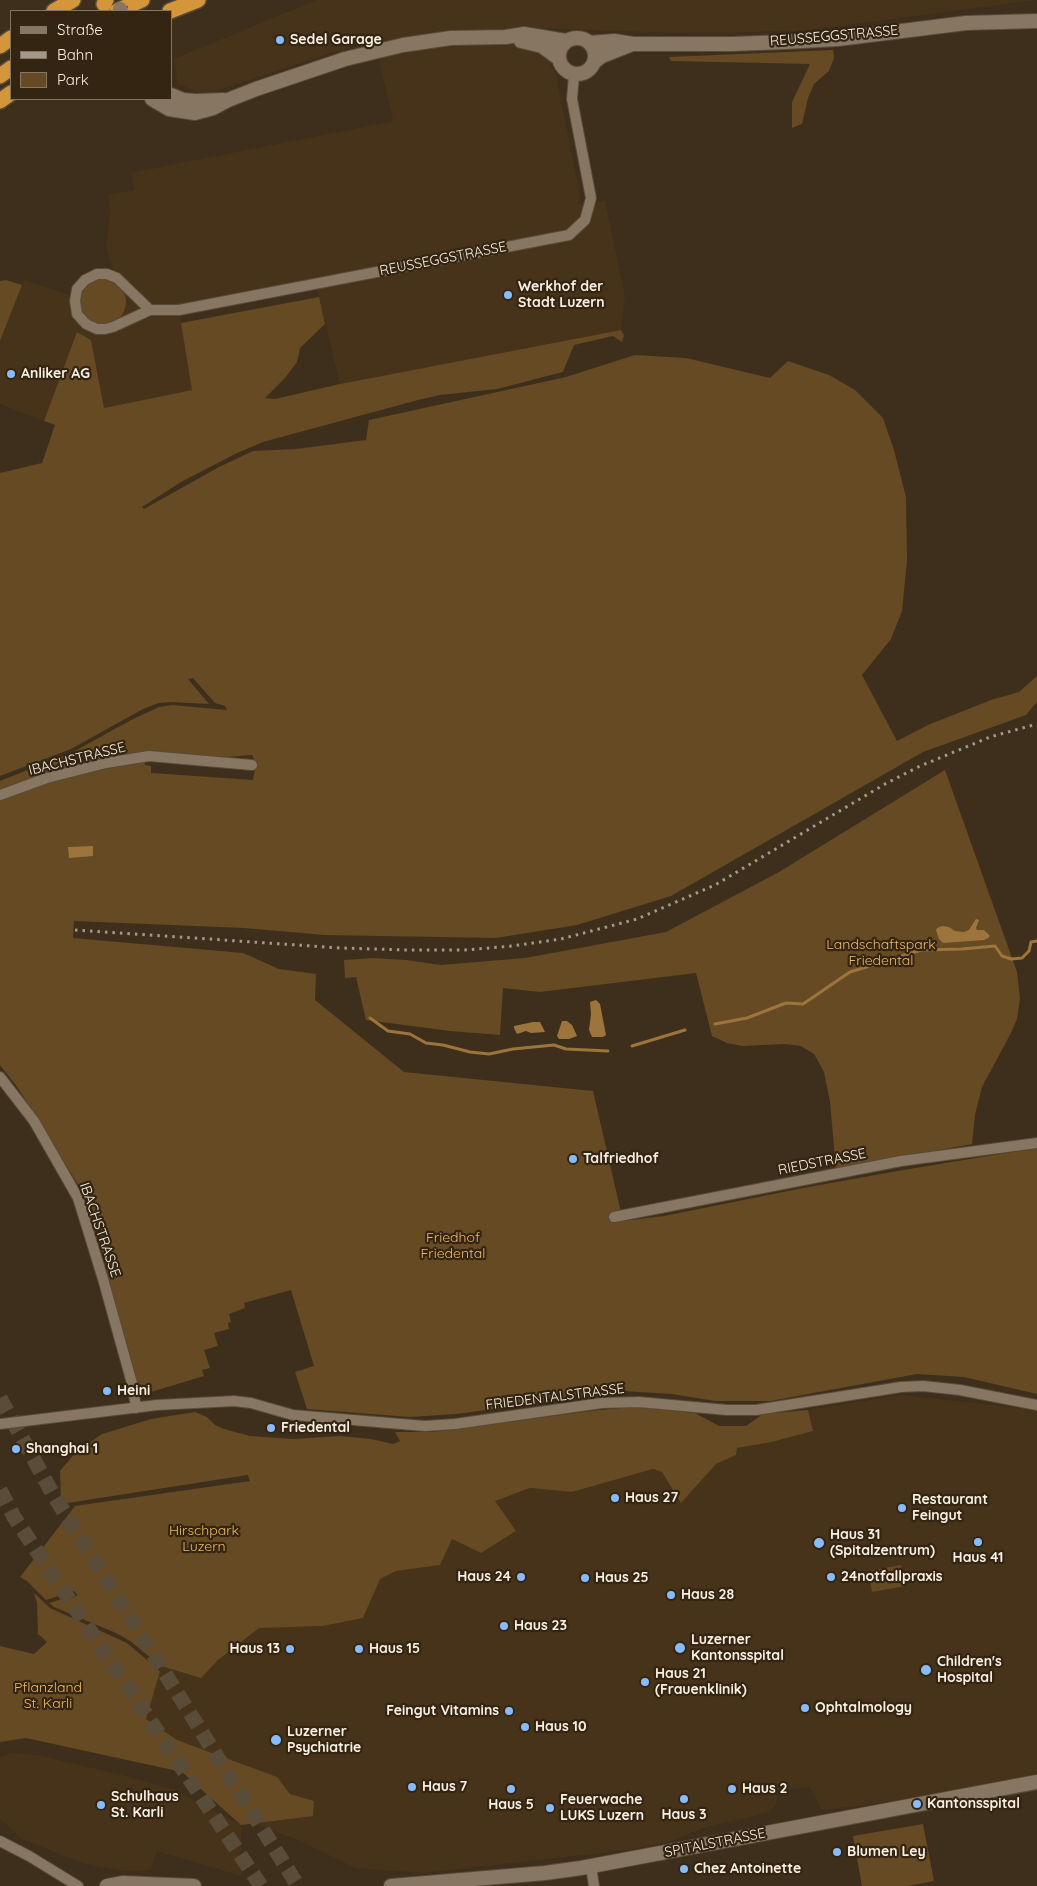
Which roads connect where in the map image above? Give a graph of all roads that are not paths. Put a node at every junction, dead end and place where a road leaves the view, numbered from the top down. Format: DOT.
graph roads {
  1 [pos="74,0"];
  2 [pos="142,0"];
  3 [pos="198,0"];
  4 [pos="112,5"];
  5 [pos="56,10"];
  6 [pos="172,10"];
  7 [pos="1036,20"];
  8 [pos="506,37"];
  9 [pos="566,42"];
  10 [pos="589,43"];
  11 [pos="633,44"];
  12 [pos="558,58"];
  13 [pos="594,62"];
  14 [pos="574,75"];
  15 [pos="172,95"];
  16 [pos="154,100"];
  17 [pos="228,100"];
  18 [pos="150,310"];
  19 [pos="252,764"];
  20 [pos="0,795"];
  21 [pos="0,1077"];
  22 [pos="1037,1143"];
  23 [pos="614,1217"];
  24 [pos="1037,1405"];
  25 [pos="136,1408"];
  26 [pos="0,1424"];
  27 [pos="1037,1782"];
  28 [pos="0,1841"];
  29 [pos="591,1867"];
  30 [pos="136,1885"];
  31 [pos="78,1886"];
  32 [pos="107,1886"];
  33 [pos="194,1886"];
  34 [pos="391,1886"];
  35 [pos="594,1886"];
  1 -- 5 [label="highway"];
  2 -- 4 [label="highway"];
  3 -- 6 [label="highway"];
  7 -- 11 [label="main road, REUSSEGGSTRASSE"];
  8 -- 9 [label="main road"];
  8 -- 12 [label="main road"];
  8 -- 17 [label="main road"];
  9 -- 10 [label="main road"];
  9 -- 12 [label="main road"];
  10 -- 11 [label="main road, REUSSEGGSTRASSE"];
  10 -- 13 [label="main road"];
  11 -- 13 [label="main road, REUSSEGGSTRASSE"];
  12 -- 14 [label="main road"];
  13 -- 14 [label="main road"];
  14 -- 18 [label="street, REUSSEGGSTRASSE"];
  15 -- 17 [label="main road"];
  16 -- 17 [label="main road"];
  18 -- 18 [label="street, REUSSEGGSTRASSE"];
  19 -- 20 [label="street, IBACHSTRASSE"];
  21 -- 25 [label="street, IBACHSTRASSE"];
  22 -- 23 [label="street, RIEDSTRASSE"];
  24 -- 25 [label="street, FRIEDENTALSTRASSE"];
  25 -- 26 [label="street, FRIEDENTALSTRASSE"];
  27 -- 29 [label="main road, SPITALSTRASSE"];
  28 -- 31 [label="street"];
  29 -- 34 [label="main road, SPITALSTRASSE"];
  29 -- 35 [label="street"];
  30 -- 32 [label="main road"];
  30 -- 33 [label="main road"];
}
